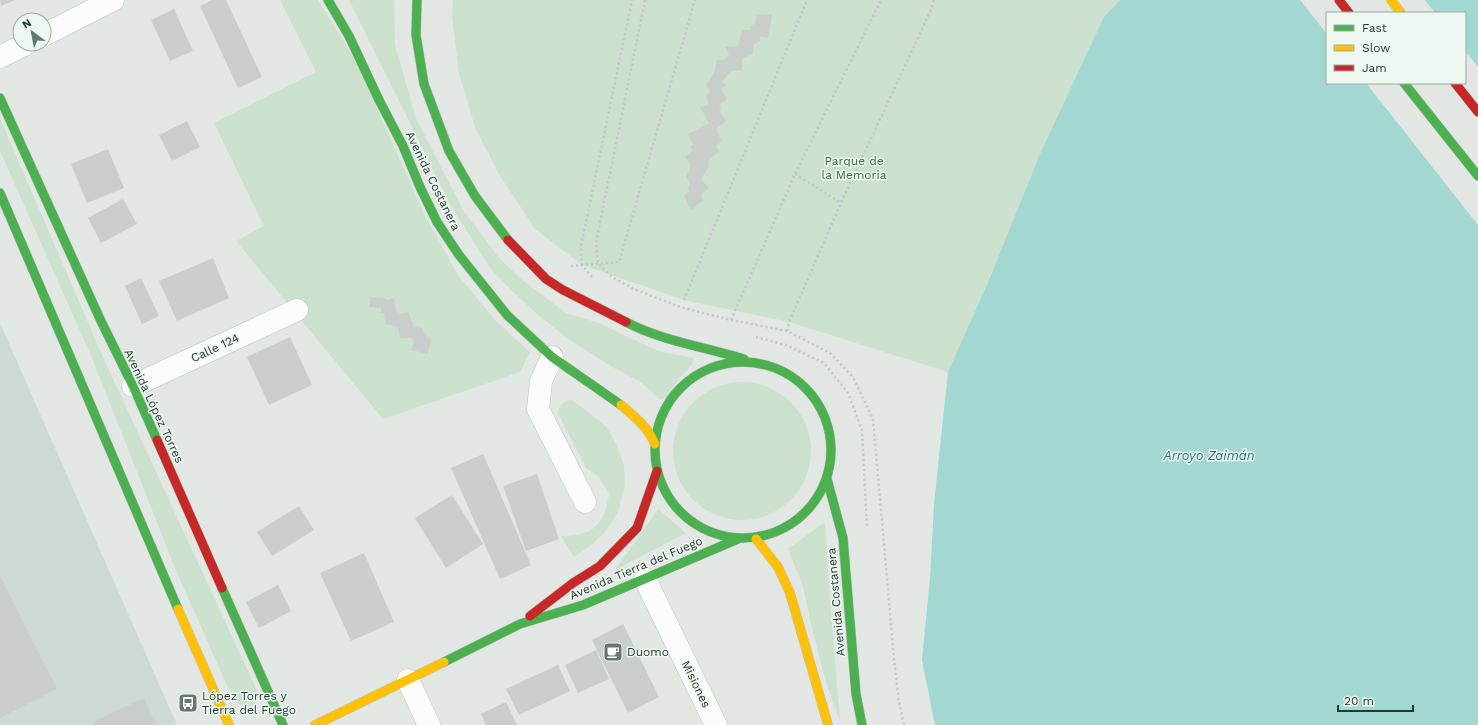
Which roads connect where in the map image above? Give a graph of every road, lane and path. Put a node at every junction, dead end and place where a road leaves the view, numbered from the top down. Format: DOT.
graph roads {
  1 [pos="113,0"];
  2 [pos="328,0"];
  3 [pos="417,0"];
  4 [pos="695,0"];
  5 [pos="807,0"];
  6 [pos="881,0"];
  7 [pos="934,0"];
  8 [pos="1339,0"];
  9 [pos="1391,0"];
  10 [pos="1348,12"];
  11 [pos="1400,12"];
  12 [pos="52,31"];
  13 [pos="12,51"];
  14 [pos="0,57"];
  15 [pos="1405,84"];
  16 [pos="1457,84"];
  17 [pos="0,98"];
  18 [pos="1478,112"];
  19 [pos="795,174"];
  20 [pos="1478,176"];
  21 [pos="0,193"];
  22 [pos="841,203"];
  23 [pos="546,279"];
  24 [pos="684,300"];
  25 [pos="297,310"];
  26 [pos="731,320"];
  27 [pos="786,331"];
  28 [pos="552,356"];
  29 [pos="751,361"];
  30 [pos="133,386"];
  31 [pos="655,444"];
  32 [pos="657,471"];
  33 [pos="827,479"];
  34 [pos="585,502"];
  35 [pos="738,539"];
  36 [pos="756,539"];
  37 [pos="645,579"];
  38 [pos="520,624"];
  39 [pos="408,680"];
  40 [pos="229,725"];
  41 [pos="283,725"];
  42 [pos="315,725"];
  43 [pos="429,725"];
  44 [pos="716,725"];
  45 [pos="828,725"];
  46 [pos="862,725"];
  1 -- 12 [label="street"];
  2 -- 28 [label="main road, Avenida Costanera"];
  3 -- 23 [label="main road"];
  4 -- 23 [label="path"];
  5 -- 24 [label="path"];
  6 -- 19 [label="path"];
  7 -- 22 [label="path"];
  8 -- 10 [label="main road"];
  9 -- 11 [label="main road"];
  13 -- 14 [label="street"];
  15 -- 20 [label="main road"];
  16 -- 18 [label="main road"];
  17 -- 30 [label="main road, Avenida López Torres"];
  19 -- 22 [label="path"];
  19 -- 26 [label="path"];
  21 -- 40 [label="main road"];
  22 -- 27 [label="path"];
  23 -- 29 [label="main road"];
  25 -- 30 [label="street, Calle 124"];
  28 -- 31 [label="main road, Avenida Costanera"];
  28 -- 34 [label="street"];
  29 -- 31 [label="main road"];
  29 -- 33 [label="main road"];
  30 -- 41 [label="main road, Avenida López Torres"];
  31 -- 32 [label="main road"];
  32 -- 35 [label="main road"];
  32 -- 38 [label="main road, Avenida Tierra del Fuego"];
  33 -- 36 [label="main road"];
  33 -- 46 [label="main road, Avenida Costanera"];
  35 -- 36 [label="main road"];
  35 -- 37 [label="main road, Avenida Tierra del Fuego"];
  36 -- 45 [label="main road"];
  37 -- 38 [label="main road, Avenida Tierra del Fuego"];
  37 -- 44 [label="street, Misiones"];
  38 -- 39 [label="main road, Avenida Tierra del Fuego"];
  39 -- 42 [label="main road, Avenida Tierra del Fuego"];
  39 -- 43 [label="street"];
}
